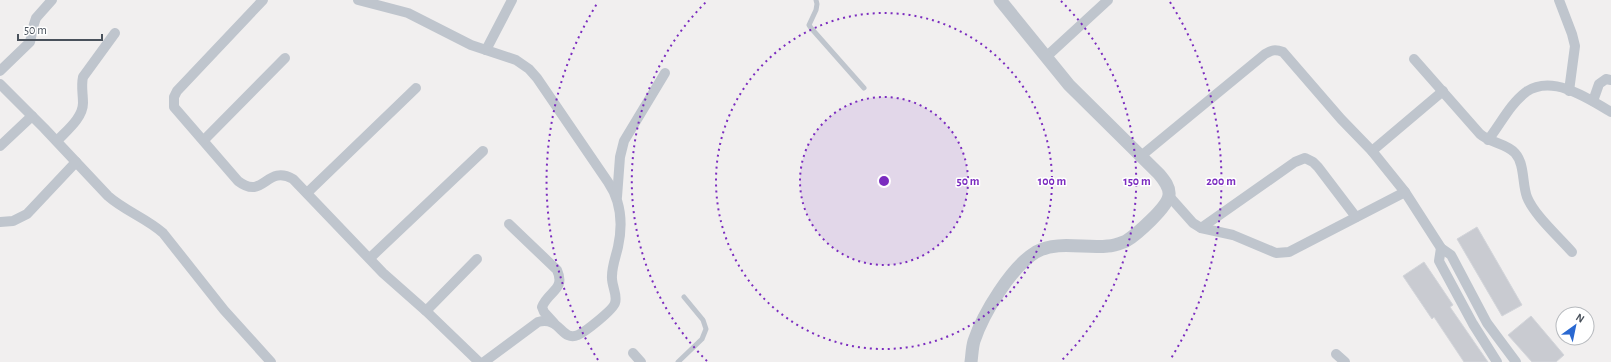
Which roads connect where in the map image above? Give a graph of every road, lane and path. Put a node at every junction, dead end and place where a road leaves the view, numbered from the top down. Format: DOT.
graph roads {
  1 [pos="52,0"];
  2 [pos="263,0"];
  3 [pos="358,0"];
  4 [pos="512,0"];
  5 [pos="816,0"];
  6 [pos="1000,0"];
  7 [pos="1108,0"];
  8 [pos="1559,0"];
  9 [pos="115,33"];
  10 [pos="486,50"];
  11 [pos="1046,57"];
  12 [pos="285,58"];
  13 [pos="1414,59"];
  14 [pos="0,71"];
  15 [pos="665,73"];
  16 [pos="1611,80"];
  17 [pos="0,84"];
  18 [pos="416,88"];
  19 [pos="864,88"];
  20 [pos="1443,91"];
  21 [pos="1569,91"];
  22 [pos="1593,101"];
  23 [pos="1611,112"];
  24 [pos="32,116"];
  25 [pos="204,140"];
  26 [pos="1488,140"];
  27 [pos="57,141"];
  28 [pos="0,146"];
  29 [pos="483,151"];
  30 [pos="1372,151"];
  31 [pos="1141,156"];
  32 [pos="76,162"];
  33 [pos="1405,192"];
  34 [pos="307,193"];
  35 [pos="1170,196"];
  36 [pos="617,198"];
  37 [pos="1356,218"];
  38 [pos="0,222"];
  39 [pos="509,224"];
  40 [pos="1200,228"];
  41 [pos="1441,248"];
  42 [pos="1572,252"];
  43 [pos="370,258"];
  44 [pos="477,259"];
  45 [pos="684,297"];
  46 [pos="426,311"];
  47 [pos="554,323"];
  48 [pos="633,353"];
  49 [pos="1336,354"];
  50 [pos="271,362"];
  51 [pos="479,362"];
  52 [pos="484,362"];
  53 [pos="641,362"];
  54 [pos="678,362"];
  55 [pos="970,362"];
  56 [pos="1346,362"];
  57 [pos="1498,362"];
  58 [pos="1516,362"];
  1 -- 14 [label="street"];
  2 -- 25 [label="street"];
  3 -- 10 [label="street"];
  4 -- 10 [label="street"];
  5 -- 19 [label="lane"];
  6 -- 11 [label="street"];
  7 -- 11 [label="street"];
  8 -- 21 [label="street"];
  9 -- 27 [label="street"];
  10 -- 36 [label="street"];
  11 -- 31 [label="street"];
  12 -- 25 [label="street"];
  13 -- 20 [label="street"];
  15 -- 36 [label="street"];
  16 -- 22 [label="street"];
  17 -- 24 [label="street"];
  18 -- 34 [label="street"];
  20 -- 26 [label="street"];
  20 -- 30 [label="street"];
  21 -- 22 [label="street"];
  21 -- 26 [label="street"];
  22 -- 23 [label="street"];
  24 -- 27 [label="street"];
  24 -- 28 [label="street"];
  25 -- 34 [label="street"];
  26 -- 42 [label="street"];
  27 -- 32 [label="street"];
  29 -- 43 [label="street"];
  30 -- 31 [label="street"];
  30 -- 33 [label="street"];
  31 -- 35 [label="street"];
  32 -- 38 [label="street"];
  32 -- 50 [label="street"];
  33 -- 37 [label="street"];
  33 -- 41 [label="street"];
  34 -- 43 [label="street"];
  35 -- 40 [label="street"];
  35 -- 55 [label="street"];
  36 -- 47 [label="street"];
  37 -- 40 [label="street"];
  37 -- 40 [label="street"];
  39 -- 47 [label="street"];
  41 -- 57 [label="street"];
  41 -- 58 [label="street"];
  43 -- 46 [label="street"];
  44 -- 46 [label="street"];
  45 -- 54 [label="lane"];
  46 -- 51 [label="street"];
  47 -- 52 [label="street"];
  48 -- 53 [label="street"];
  49 -- 56 [label="street"];
}
